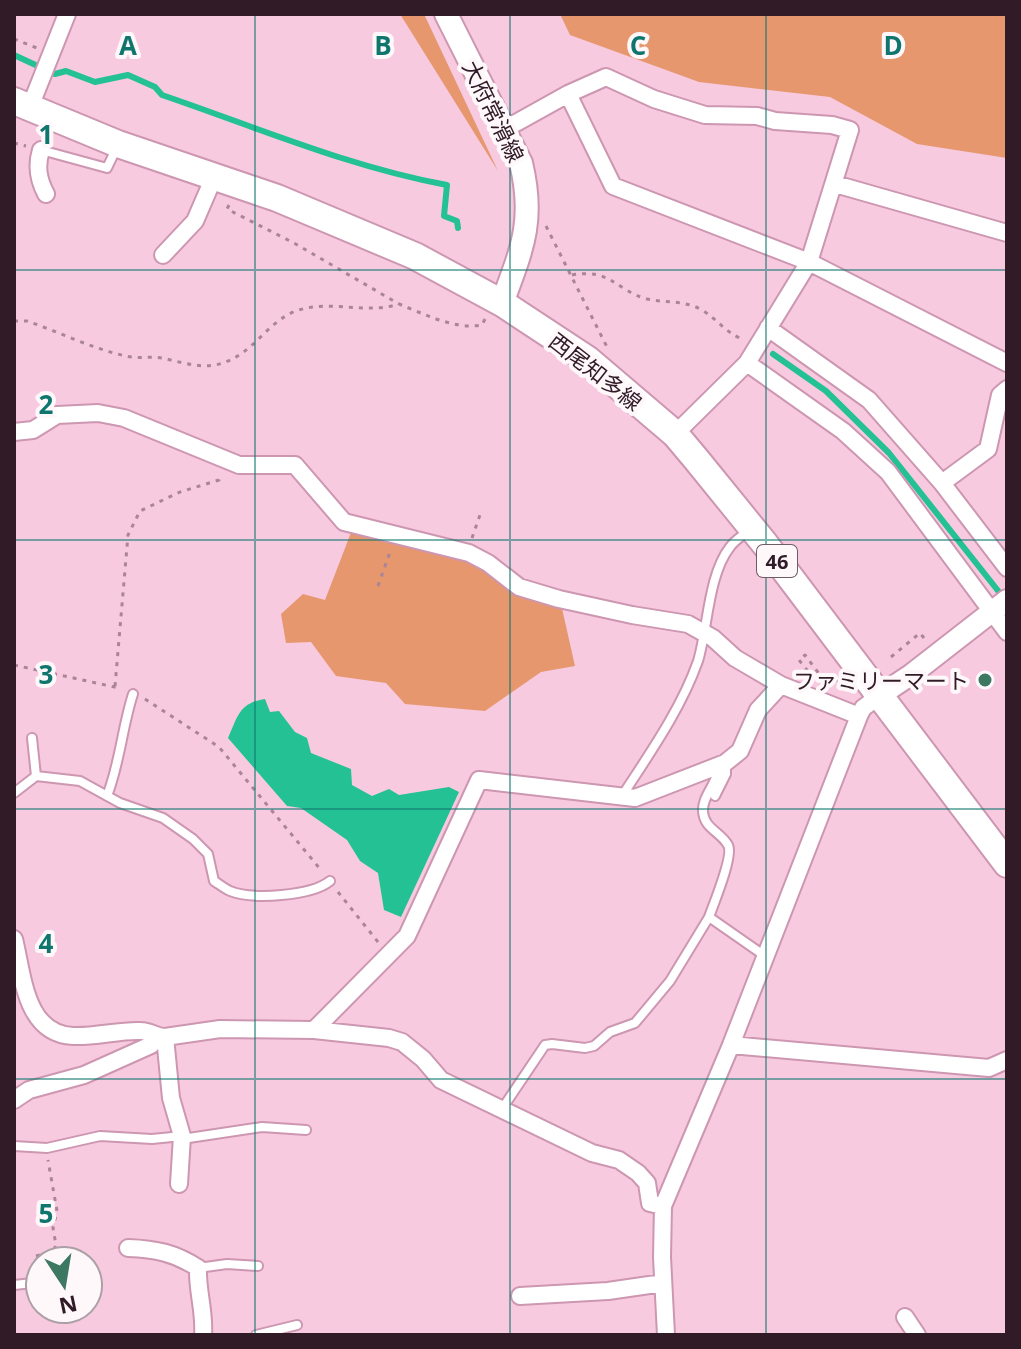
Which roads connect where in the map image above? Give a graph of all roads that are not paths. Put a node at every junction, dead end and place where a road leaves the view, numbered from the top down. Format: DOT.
graph roads {
  1 [pos="67,14"];
  2 [pos="446,14"];
  3 [pos="568,94"];
  4 [pos="22,104"];
  5 [pos="505,129"];
  6 [pos="118,144"];
  7 [pos="41,150"];
  8 [pos="226,181"];
  9 [pos="835,184"];
  10 [pos="46,194"];
  11 [pos="1007,233"];
  12 [pos="163,255"];
  13 [pos="809,262"];
  14 [pos="499,301"];
  15 [pos="757,346"];
  16 [pos="1007,363"];
  17 [pos="1007,389"];
  18 [pos="14,432"];
  19 [pos="675,434"];
  20 [pos="942,483"];
  21 [pos="752,528"];
  22 [pos="1007,568"];
  23 [pos="999,606"];
  24 [pos="1007,632"];
  25 [pos="703,633"];
  26 [pos="781,685"];
  27 [pos="133,694"];
  28 [pos="879,696"];
  29 [pos="859,716"];
  30 [pos="32,738"];
  31 [pos="722,764"];
  32 [pos="36,776"];
  33 [pos="14,793"];
  34 [pos="107,796"];
  35 [pos="715,796"];
  36 [pos="622,797"];
  37 [pos="1007,864"];
  38 [pos="330,881"];
  39 [pos="709,917"];
  40 [pos="14,939"];
  41 [pos="765,956"];
  42 [pos="314,1030"];
  43 [pos="161,1037"];
  44 [pos="731,1045"];
  45 [pos="1007,1060"];
  46 [pos="14,1100"];
  47 [pos="502,1110"];
  48 [pos="306,1130"];
  49 [pos="182,1137"];
  50 [pos="14,1146"];
  51 [pos="179,1184"];
  52 [pos="663,1206"];
  53 [pos="128,1248"];
  54 [pos="258,1266"];
  55 [pos="198,1268"];
  56 [pos="663,1283"];
  57 [pos="520,1296"];
  58 [pos="905,1317"];
  59 [pos="297,1325"];
  60 [pos="203,1335"];
  61 [pos="256,1335"];
  62 [pos="666,1335"];
  63 [pos="917,1335"];
  1 -- 4 [label="street"];
  2 -- 5 [label="main road, 大府常滑線"];
  3 -- 5 [label="street"];
  3 -- 9 [label="street"];
  3 -- 13 [label="street"];
  4 -- 6 [label="main road, 西尾知多線 / 46"];
  5 -- 14 [label="main road, 大府常滑線"];
  6 -- 7 [label="lane"];
  6 -- 8 [label="main road, 西尾知多線 / 46"];
  7 -- 10 [label="street"];
  8 -- 12 [label="street"];
  8 -- 14 [label="main road, 西尾知多線 / 46"];
  9 -- 11 [label="street"];
  9 -- 13 [label="street"];
  13 -- 15 [label="street"];
  13 -- 16 [label="street"];
  14 -- 19 [label="main road, 西尾知多線 / 46"];
  15 -- 19 [label="street"];
  15 -- 20 [label="street"];
  15 -- 23 [label="street"];
  17 -- 20 [label="street"];
  18 -- 25 [label="street"];
  19 -- 21 [label="main road, 西尾知多線 / 46"];
  20 -- 22 [label="street"];
  21 -- 25 [label="lane"];
  21 -- 28 [label="main road, 西尾知多線 / 46"];
  23 -- 24 [label="street"];
  23 -- 28 [label="street"];
  25 -- 26 [label="street"];
  25 -- 36 [label="lane"];
  26 -- 29 [label="street"];
  26 -- 31 [label="street"];
  27 -- 34 [label="lane"];
  28 -- 29 [label="street"];
  28 -- 37 [label="main road, 西尾知多線 / 46"];
  29 -- 41 [label="street"];
  30 -- 32 [label="lane"];
  31 -- 35 [label="lane"];
  31 -- 36 [label="street"];
  31 -- 39 [label="lane"];
  32 -- 33 [label="lane"];
  32 -- 34 [label="lane"];
  34 -- 38 [label="lane"];
  36 -- 42 [label="street"];
  39 -- 41 [label="lane"];
  39 -- 47 [label="lane"];
  40 -- 43 [label="street"];
  41 -- 44 [label="street"];
  42 -- 43 [label="street"];
  42 -- 47 [label="street"];
  43 -- 46 [label="street"];
  43 -- 49 [label="street"];
  44 -- 45 [label="street"];
  44 -- 52 [label="street"];
  47 -- 52 [label="street"];
  48 -- 49 [label="lane"];
  49 -- 50 [label="lane"];
  49 -- 51 [label="street"];
  52 -- 56 [label="street"];
  53 -- 55 [label="street"];
  54 -- 55 [label="lane"];
  55 -- 60 [label="street"];
  56 -- 57 [label="street"];
  56 -- 62 [label="street"];
  58 -- 63 [label="street"];
  59 -- 61 [label="lane"];
}
